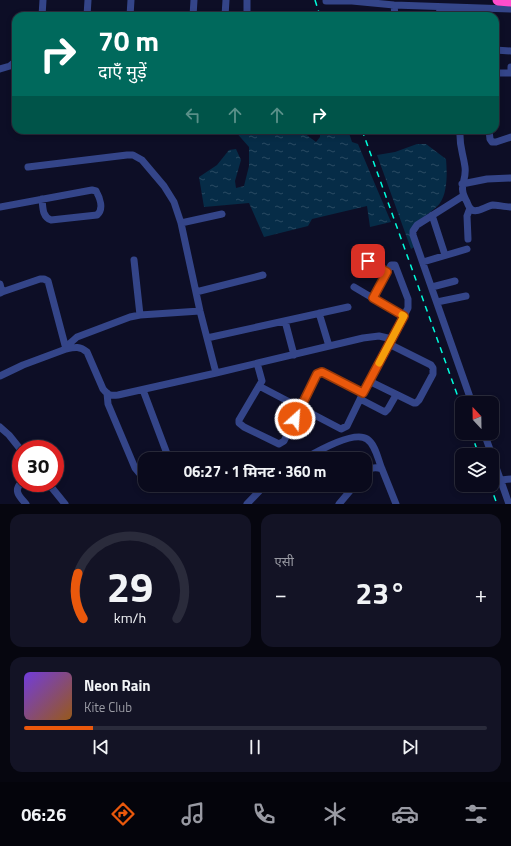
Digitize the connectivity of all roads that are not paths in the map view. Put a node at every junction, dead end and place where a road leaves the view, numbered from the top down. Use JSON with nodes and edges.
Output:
{"nodes":[{"id":1,"x":43,"y":0,"type":"edge"},
{"id":2,"x":88,"y":0,"type":"edge"},
{"id":3,"x":131,"y":0,"type":"edge"},
{"id":4,"x":194,"y":0,"type":"edge"},
{"id":5,"x":226,"y":0,"type":"edge"},
{"id":6,"x":247,"y":0,"type":"edge"},
{"id":7,"x":326,"y":0,"type":"edge"},
{"id":8,"x":508,"y":3,"type":"edge"},
{"id":9,"x":394,"y":5,"type":"junction"},
{"id":10,"x":439,"y":7,"type":"junction"},
{"id":11,"x":42,"y":12,"type":"edge"},
{"id":12,"x":87,"y":12,"type":"edge"},
{"id":13,"x":130,"y":12,"type":"edge"},
{"id":14,"x":193,"y":12,"type":"edge"},
{"id":15,"x":225,"y":12,"type":"edge"},
{"id":16,"x":247,"y":12,"type":"edge"},
{"id":17,"x":395,"y":12,"type":"edge"},
{"id":18,"x":440,"y":12,"type":"edge"},
{"id":19,"x":499,"y":50,"type":"edge"},
{"id":20,"x":511,"y":51,"type":"edge"},
{"id":21,"x":12,"y":64,"type":"edge"},
{"id":22,"x":511,"y":67,"type":"edge"},
{"id":23,"x":0,"y":69,"type":"edge"},
{"id":24,"x":499,"y":73,"type":"edge"},
{"id":25,"x":511,"y":73,"type":"edge"},
{"id":26,"x":460,"y":134,"type":"edge"},
{"id":27,"x":489,"y":134,"type":"edge"},
{"id":28,"x":511,"y":137,"type":"edge"},
{"id":29,"x":28,"y":167,"type":"dead end"},
{"id":30,"x":511,"y":178,"type":"edge"},
{"id":31,"x":462,"y":184,"type":"junction"},
{"id":32,"x":463,"y":196,"type":"junction"},
{"id":33,"x":42,"y":199,"type":"junction"},
{"id":34,"x":0,"y":206,"type":"edge"},
{"id":35,"x":511,"y":207,"type":"edge"},
{"id":36,"x":470,"y":208,"type":"junction"},
{"id":37,"x":222,"y":214,"type":"dead end"},
{"id":38,"x":432,"y":215,"type":"junction"},
{"id":39,"x":181,"y":223,"type":"junction"},
{"id":40,"x":468,"y":239,"type":"dead end"},
{"id":41,"x":467,"y":249,"type":"dead end"},
{"id":42,"x":446,"y":255,"type":"junction"},
{"id":43,"x":134,"y":260,"type":"dead end"},
{"id":44,"x":368,"y":261,"type":"dead end"},
{"id":45,"x":423,"y":262,"type":"junction"},
{"id":46,"x":387,"y":272,"type":"junction"},
{"id":47,"x":263,"y":275,"type":"dead end"},
{"id":48,"x":455,"y":281,"type":"dead end"},
{"id":49,"x":0,"y":284,"type":"edge"},
{"id":50,"x":354,"y":286,"type":"dead end"},
{"id":51,"x":432,"y":287,"type":"junction"},
{"id":52,"x":196,"y":292,"type":"junction"},
{"id":53,"x":1,"y":293,"type":"edge"},
{"id":54,"x":466,"y":296,"type":"dead end"},
{"id":55,"x":373,"y":298,"type":"junction"},
{"id":56,"x":437,"y":302,"type":"junction"},
{"id":57,"x":348,"y":307,"type":"dead end"},
{"id":58,"x":200,"y":311,"type":"junction"},
{"id":59,"x":319,"y":313,"type":"junction"},
{"id":60,"x":140,"y":315,"type":"junction"},
{"id":61,"x":404,"y":316,"type":"junction"},
{"id":62,"x":285,"y":321,"type":"junction"},
{"id":63,"x":207,"y":338,"type":"junction"},
{"id":64,"x":390,"y":341,"type":"junction"},
{"id":65,"x":329,"y":346,"type":"junction"},
{"id":66,"x":66,"y":349,"type":"junction"},
{"id":67,"x":294,"y":355,"type":"junction"},
{"id":68,"x":257,"y":363,"type":"junction"},
{"id":69,"x":216,"y":373,"type":"junction"},
{"id":70,"x":0,"y":376,"type":"edge"},
{"id":71,"x":369,"y":381,"type":"junction"},
{"id":72,"x":259,"y":386,"type":"junction"},
{"id":73,"x":143,"y":390,"type":"junction"},
{"id":74,"x":107,"y":394,"type":"junction"},
{"id":75,"x":396,"y":394,"type":"junction"},
{"id":76,"x":361,"y":396,"type":"junction"},
{"id":77,"x":470,"y":396,"type":"edge"},
{"id":78,"x":301,"y":408,"type":"junction"},
{"id":79,"x":0,"y":427,"type":"edge"},
{"id":80,"x":13,"y":440,"type":"edge"},
{"id":81,"x":166,"y":452,"type":"edge"},
{"id":82,"x":316,"y":452,"type":"edge"},
{"id":83,"x":372,"y":468,"type":"edge"},
{"id":84,"x":382,"y":469,"type":"junction"},
{"id":85,"x":138,"y":472,"type":"edge"},
{"id":86,"x":499,"y":475,"type":"edge"},
{"id":87,"x":511,"y":479,"type":"edge"},
{"id":88,"x":501,"y":480,"type":"junction"},
{"id":89,"x":17,"y":492,"type":"edge"},
{"id":90,"x":55,"y":492,"type":"edge"},
{"id":91,"x":258,"y":492,"type":"edge"},
{"id":92,"x":349,"y":492,"type":"edge"},
{"id":93,"x":26,"y":504,"type":"edge"},
{"id":94,"x":65,"y":504,"type":"edge"},
{"id":95,"x":247,"y":504,"type":"edge"},
{"id":96,"x":339,"y":504,"type":"edge"},
{"id":97,"x":396,"y":504,"type":"edge"},
{"id":98,"x":509,"y":504,"type":"edge"}],
"edges":[{"from":1,"to":11,"type":"street"},
{"from":2,"to":12,"type":"street"},
{"from":3,"to":13,"type":"street"},
{"from":4,"to":14,"type":"street"},
{"from":5,"to":15,"type":"street"},
{"from":6,"to":16,"type":"street"},
{"from":7,"to":9,"type":"street"},
{"from":8,"to":10,"type":"street"},
{"from":9,"to":10,"type":"street"},
{"from":9,"to":17,"type":"street"},
{"from":10,"to":18,"type":"street"},
{"from":19,"to":20,"type":"street"},
{"from":21,"to":23,"type":"street"},
{"from":22,"to":25,"type":"street"},
{"from":24,"to":25,"type":"street"},
{"from":26,"to":31,"type":"street"},
{"from":27,"to":28,"type":"street"},
{"from":29,"to":39,"type":"street"},
{"from":30,"to":31,"type":"street"},
{"from":31,"to":32,"type":"street"},
{"from":32,"to":36,"type":"street"},
{"from":32,"to":38,"type":"street"},
{"from":33,"to":33,"type":"street"},
{"from":33,"to":34,"type":"street"},
{"from":35,"to":36,"type":"street"},
{"from":36,"to":40,"type":"street"},
{"from":37,"to":39,"type":"street"},
{"from":38,"to":42,"type":"street"},
{"from":38,"to":45,"type":"street"},
{"from":39,"to":52,"type":"street"},
{"from":41,"to":42,"type":"street"},
{"from":42,"to":45,"type":"street"},
{"from":43,"to":60,"type":"street"},
{"from":44,"to":46,"type":"street"},
{"from":45,"to":51,"type":"street"},
{"from":46,"to":55,"type":"street"},
{"from":46,"to":61,"type":"street"},
{"from":47,"to":52,"type":"street"},
{"from":48,"to":51,"type":"street"},
{"from":49,"to":53,"type":"street"},
{"from":50,"to":55,"type":"street"},
{"from":51,"to":56,"type":"street"},
{"from":52,"to":58,"type":"street"},
{"from":53,"to":66,"type":"street"},
{"from":54,"to":56,"type":"street"},
{"from":55,"to":61,"type":"street"},
{"from":56,"to":77,"type":"street"},
{"from":57,"to":59,"type":"street"},
{"from":58,"to":60,"type":"street"},
{"from":58,"to":63,"type":"street"},
{"from":59,"to":62,"type":"street"},
{"from":59,"to":65,"type":"street"},
{"from":60,"to":66,"type":"street"},
{"from":61,"to":64,"type":"street"},
{"from":62,"to":63,"type":"street"},
{"from":62,"to":67,"type":"street"},
{"from":63,"to":69,"type":"street"},
{"from":64,"to":65,"type":"street"},
{"from":64,"to":71,"type":"street"},
{"from":64,"to":75,"type":"street"},
{"from":65,"to":67,"type":"street"},
{"from":66,"to":70,"type":"street"},
{"from":66,"to":74,"type":"street"},
{"from":67,"to":68,"type":"street"},
{"from":68,"to":69,"type":"street"},
{"from":68,"to":72,"type":"street"},
{"from":69,"to":73,"type":"street"},
{"from":71,"to":75,"type":"street"},
{"from":71,"to":76,"type":"street"},
{"from":72,"to":78,"type":"street"},
{"from":72,"to":78,"type":"street"},
{"from":73,"to":74,"type":"street"},
{"from":73,"to":81,"type":"street"},
{"from":74,"to":85,"type":"street"},
{"from":75,"to":76,"type":"street"},
{"from":76,"to":78,"type":"street"},
{"from":76,"to":78,"type":"street"},
{"from":79,"to":80,"type":"street"},
{"from":82,"to":84,"type":"street"},
{"from":83,"to":84,"type":"street"},
{"from":84,"to":97,"type":"street"},
{"from":86,"to":88,"type":"street"},
{"from":87,"to":88,"type":"street"},
{"from":88,"to":98,"type":"street"},
{"from":89,"to":93,"type":"street"},
{"from":90,"to":94,"type":"street"},
{"from":91,"to":95,"type":"street"},
{"from":92,"to":96,"type":"street"}]}
